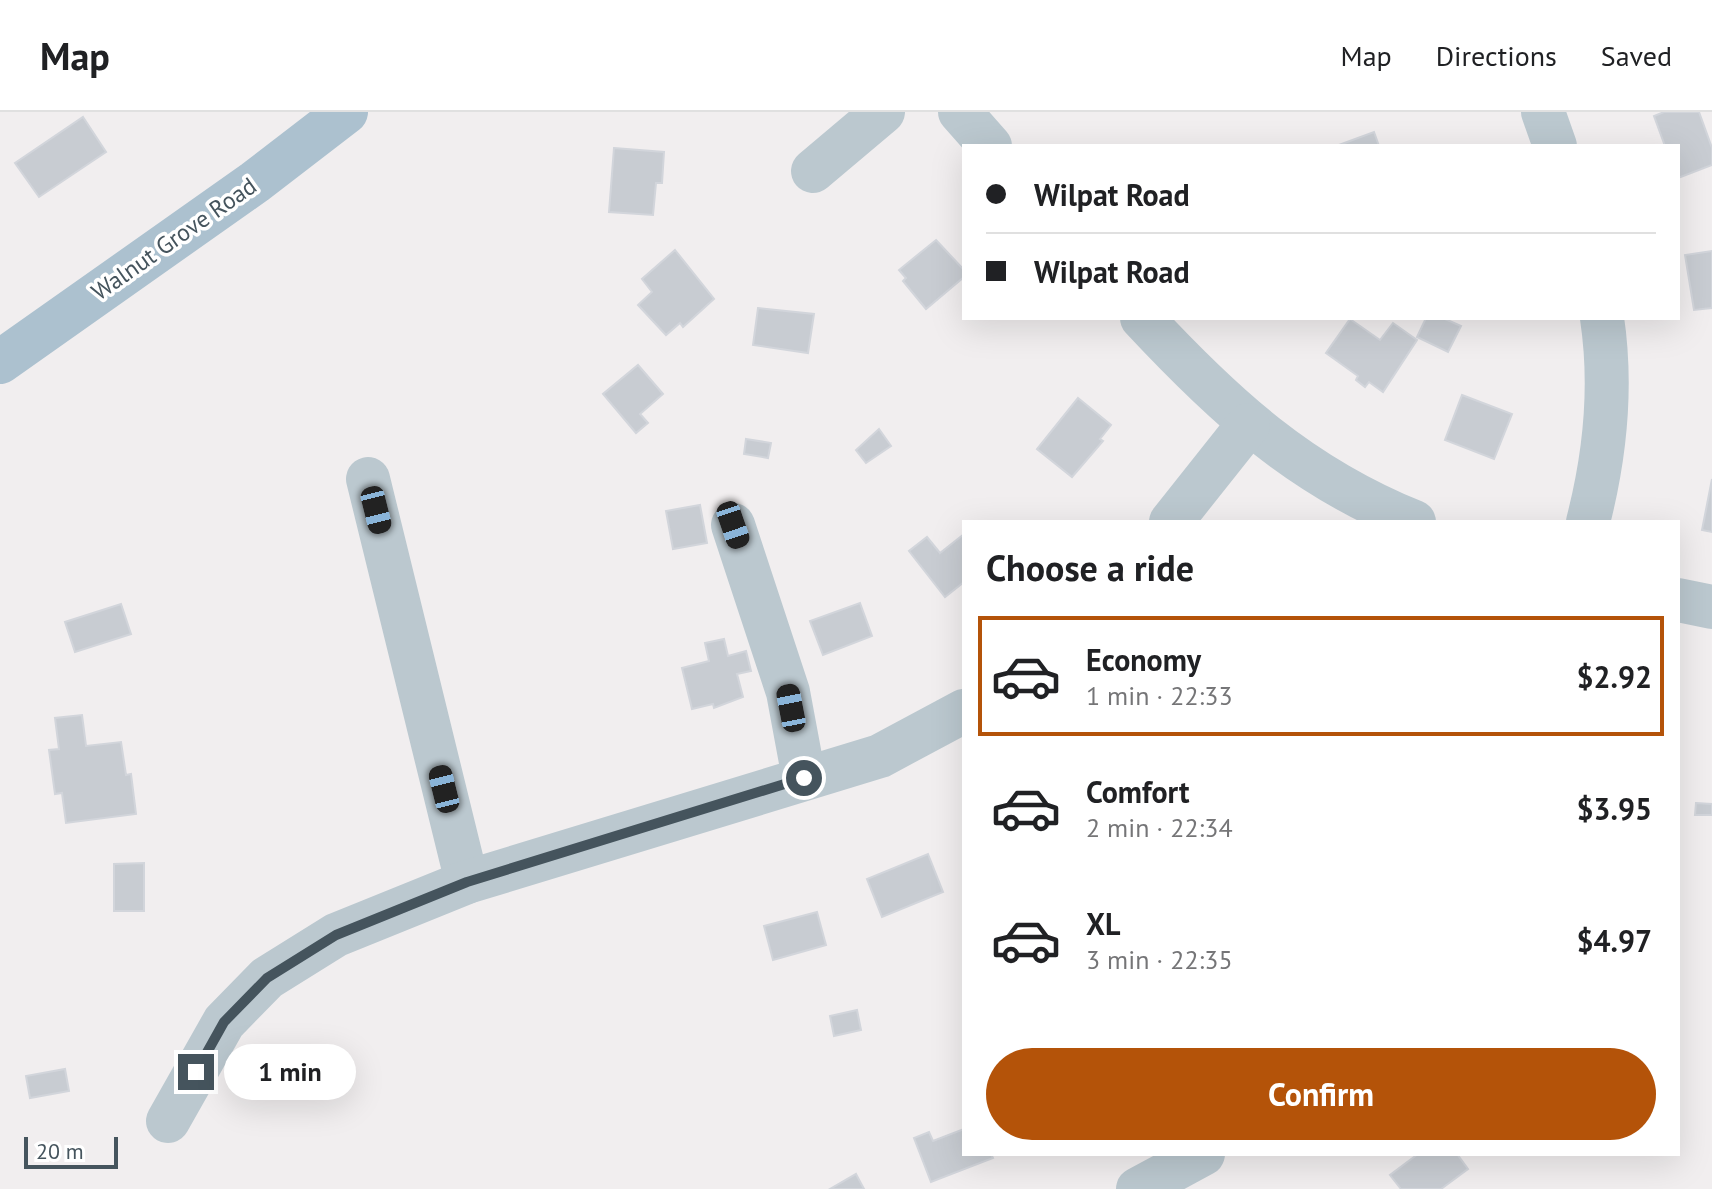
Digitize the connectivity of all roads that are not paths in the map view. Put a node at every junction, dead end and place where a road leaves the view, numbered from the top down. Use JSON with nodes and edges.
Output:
{"nodes":[{"id":1,"x":346,"y":112,"type":"edge"},
{"id":2,"x":883,"y":112,"type":"edge"},
{"id":3,"x":960,"y":112,"type":"edge"},
{"id":4,"x":1543,"y":112,"type":"edge"},
{"id":5,"x":988,"y":144,"type":"edge"},
{"id":6,"x":1554,"y":144,"type":"edge"},
{"id":7,"x":813,"y":171,"type":"dead end"},
{"id":8,"x":1144,"y":320,"type":"edge"},
{"id":9,"x":1602,"y":320,"type":"edge"},
{"id":10,"x":0,"y":362,"type":"edge"},
{"id":11,"x":1248,"y":425,"type":"junction"},
{"id":12,"x":368,"y":479,"type":"dead end"},
{"id":13,"x":1173,"y":520,"type":"edge"},
{"id":14,"x":1410,"y":520,"type":"edge"},
{"id":15,"x":1588,"y":520,"type":"edge"},
{"id":16,"x":733,"y":525,"type":"dead end"},
{"id":17,"x":1680,"y":600,"type":"edge"},
{"id":18,"x":1712,"y":607,"type":"edge"},
{"id":19,"x":962,"y":712,"type":"edge"},
{"id":20,"x":804,"y":778,"type":"junction"},
{"id":21,"x":467,"y":882,"type":"junction"},
{"id":22,"x":168,"y":1121,"type":"dead end"},
{"id":23,"x":1199,"y":1156,"type":"edge"},
{"id":24,"x":1138,"y":1189,"type":"edge"}],
"edges":[{"from":1,"to":10,"type":"main road","name":"Walnut Grove Road"},
{"from":2,"to":7,"type":"street"},
{"from":3,"to":5,"type":"street"},
{"from":4,"to":6,"type":"street"},
{"from":8,"to":11,"type":"street"},
{"from":9,"to":15,"type":"street"},
{"from":11,"to":13,"type":"street"},
{"from":11,"to":14,"type":"street"},
{"from":12,"to":21,"type":"street"},
{"from":16,"to":20,"type":"street"},
{"from":17,"to":18,"type":"street"},
{"from":19,"to":20,"type":"street"},
{"from":20,"to":21,"type":"street"},
{"from":21,"to":22,"type":"street"},
{"from":23,"to":24,"type":"street"}]}
